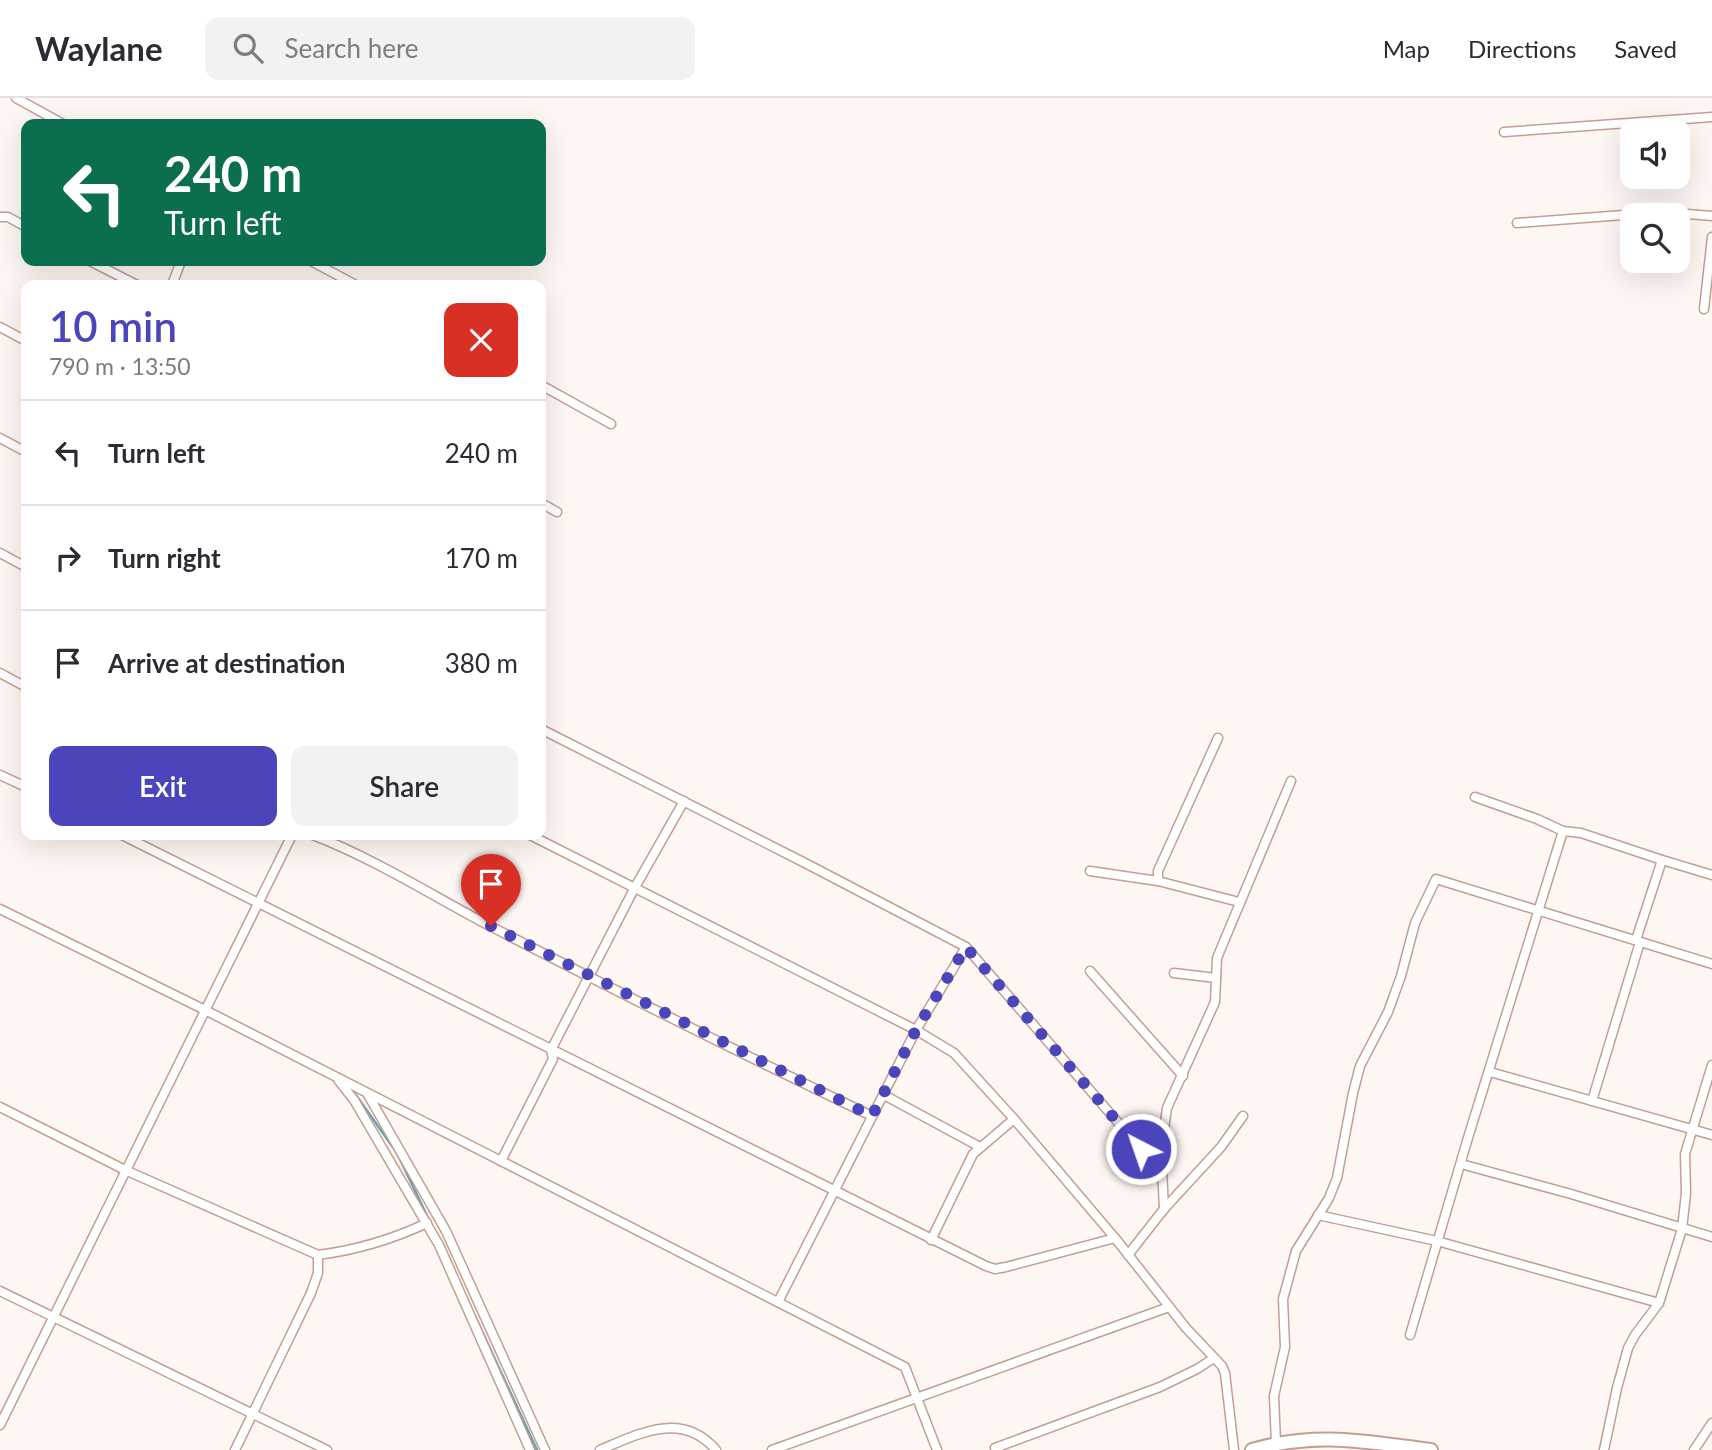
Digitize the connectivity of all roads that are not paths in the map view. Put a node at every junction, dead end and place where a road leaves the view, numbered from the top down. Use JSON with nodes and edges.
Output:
{"nodes":[{"id":1,"x":16,"y":98,"type":"edge"},
{"id":2,"x":1712,"y":117,"type":"edge"},
{"id":3,"x":54,"y":119,"type":"edge"},
{"id":4,"x":1504,"y":132,"type":"dead end"},
{"id":5,"x":0,"y":216,"type":"edge"},
{"id":6,"x":1712,"y":216,"type":"edge"},
{"id":7,"x":1517,"y":223,"type":"dead end"},
{"id":8,"x":21,"y":224,"type":"edge"},
{"id":9,"x":1712,"y":237,"type":"edge"},
{"id":10,"x":100,"y":266,"type":"edge"},
{"id":11,"x":320,"y":266,"type":"edge"},
{"id":12,"x":127,"y":280,"type":"edge"},
{"id":13,"x":347,"y":280,"type":"edge"},
{"id":14,"x":1704,"y":309,"type":"dead end"},
{"id":15,"x":0,"y":327,"type":"edge"},
{"id":16,"x":21,"y":338,"type":"edge"},
{"id":17,"x":546,"y":388,"type":"edge"},
{"id":18,"x":611,"y":424,"type":"dead end"},
{"id":19,"x":0,"y":438,"type":"edge"},
{"id":20,"x":21,"y":449,"type":"edge"},
{"id":21,"x":546,"y":506,"type":"edge"},
{"id":22,"x":557,"y":512,"type":"dead end"},
{"id":23,"x":0,"y":553,"type":"edge"},
{"id":24,"x":21,"y":564,"type":"edge"},
{"id":25,"x":0,"y":673,"type":"edge"},
{"id":26,"x":21,"y":684,"type":"edge"},
{"id":27,"x":546,"y":732,"type":"edge"},
{"id":28,"x":1218,"y":738,"type":"dead end"},
{"id":29,"x":0,"y":775,"type":"edge"},
{"id":30,"x":1291,"y":781,"type":"dead end"},
{"id":31,"x":21,"y":785,"type":"edge"},
{"id":32,"x":1475,"y":797,"type":"dead end"},
{"id":33,"x":684,"y":801,"type":"junction"},
{"id":34,"x":1563,"y":831,"type":"junction"},
{"id":35,"x":132,"y":840,"type":"edge"},
{"id":36,"x":290,"y":840,"type":"edge"},
{"id":37,"x":326,"y":840,"type":"edge"},
{"id":38,"x":540,"y":840,"type":"edge"},
{"id":39,"x":1662,"y":860,"type":"junction"},
{"id":40,"x":1090,"y":871,"type":"dead end"},
{"id":41,"x":1712,"y":875,"type":"edge"},
{"id":42,"x":1158,"y":881,"type":"junction"},
{"id":43,"x":634,"y":889,"type":"junction"},
{"id":44,"x":1239,"y":902,"type":"junction"},
{"id":45,"x":258,"y":903,"type":"junction"},
{"id":46,"x":0,"y":909,"type":"edge"},
{"id":47,"x":1539,"y":909,"type":"junction"},
{"id":48,"x":1638,"y":941,"type":"junction"},
{"id":49,"x":966,"y":947,"type":"junction"},
{"id":50,"x":1712,"y":964,"type":"edge"},
{"id":51,"x":1090,"y":971,"type":"dead end"},
{"id":52,"x":1174,"y":972,"type":"dead end"},
{"id":53,"x":589,"y":976,"type":"junction"},
{"id":54,"x":1216,"y":978,"type":"junction"},
{"id":55,"x":205,"y":1010,"type":"junction"},
{"id":56,"x":916,"y":1030,"type":"junction"},
{"id":57,"x":551,"y":1050,"type":"junction"},
{"id":58,"x":1712,"y":1065,"type":"edge"},
{"id":59,"x":1490,"y":1073,"type":"junction"},
{"id":60,"x":1183,"y":1076,"type":"junction"},
{"id":61,"x":336,"y":1077,"type":"junction"},
{"id":62,"x":366,"y":1092,"type":"junction"},
{"id":63,"x":884,"y":1095,"type":"junction"},
{"id":64,"x":1592,"y":1101,"type":"junction"},
{"id":65,"x":0,"y":1107,"type":"edge"},
{"id":66,"x":872,"y":1116,"type":"junction"},
{"id":67,"x":1243,"y":1116,"type":"dead end"},
{"id":68,"x":1014,"y":1119,"type":"junction"},
{"id":69,"x":1693,"y":1129,"type":"junction"},
{"id":70,"x":1712,"y":1135,"type":"edge"},
{"id":71,"x":980,"y":1147,"type":"junction"},
{"id":72,"x":501,"y":1161,"type":"junction"},
{"id":73,"x":1161,"y":1161,"type":"junction"},
{"id":74,"x":1461,"y":1164,"type":"junction"},
{"id":75,"x":125,"y":1170,"type":"junction"},
{"id":76,"x":835,"y":1191,"type":"junction"},
{"id":77,"x":1164,"y":1209,"type":"junction"},
{"id":78,"x":1318,"y":1215,"type":"junction"},
{"id":79,"x":427,"y":1223,"type":"junction"},
{"id":80,"x":1682,"y":1229,"type":"junction"},
{"id":81,"x":1712,"y":1237,"type":"edge"},
{"id":82,"x":1115,"y":1238,"type":"junction"},
{"id":83,"x":931,"y":1240,"type":"junction"},
{"id":84,"x":1437,"y":1241,"type":"junction"},
{"id":85,"x":318,"y":1255,"type":"junction"},
{"id":86,"x":1128,"y":1255,"type":"junction"},
{"id":87,"x":0,"y":1291,"type":"edge"},
{"id":88,"x":778,"y":1302,"type":"junction"},
{"id":89,"x":1659,"y":1303,"type":"junction"},
{"id":90,"x":1169,"y":1307,"type":"junction"},
{"id":91,"x":53,"y":1318,"type":"junction"},
{"id":92,"x":1410,"y":1335,"type":"dead end"},
{"id":93,"x":1214,"y":1358,"type":"junction"},
{"id":94,"x":918,"y":1397,"type":"junction"},
{"id":95,"x":253,"y":1413,"type":"junction"},
{"id":96,"x":1712,"y":1423,"type":"edge"},
{"id":97,"x":0,"y":1425,"type":"edge"},
{"id":98,"x":1276,"y":1443,"type":"junction"},
{"id":99,"x":1336,"y":1444,"type":"edge"},
{"id":100,"x":995,"y":1448,"type":"dead end"},
{"id":101,"x":234,"y":1450,"type":"edge"},
{"id":102,"x":327,"y":1450,"type":"edge"},
{"id":103,"x":530,"y":1450,"type":"edge"},
{"id":104,"x":545,"y":1450,"type":"edge"},
{"id":105,"x":600,"y":1450,"type":"edge"},
{"id":106,"x":716,"y":1450,"type":"edge"},
{"id":107,"x":772,"y":1450,"type":"edge"},
{"id":108,"x":937,"y":1450,"type":"edge"},
{"id":109,"x":1234,"y":1450,"type":"edge"},
{"id":110,"x":1252,"y":1450,"type":"edge"},
{"id":111,"x":1431,"y":1450,"type":"edge"},
{"id":112,"x":1604,"y":1450,"type":"edge"},
{"id":113,"x":1694,"y":1450,"type":"edge"}],
"edges":[{"from":1,"to":3,"type":"street"},
{"from":2,"to":4,"type":"street"},
{"from":5,"to":8,"type":"street"},
{"from":6,"to":7,"type":"street"},
{"from":9,"to":14,"type":"street"},
{"from":10,"to":12,"type":"street"},
{"from":11,"to":13,"type":"street"},
{"from":15,"to":16,"type":"street"},
{"from":17,"to":18,"type":"street"},
{"from":19,"to":20,"type":"street"},
{"from":21,"to":22,"type":"street"},
{"from":23,"to":24,"type":"street"},
{"from":25,"to":26,"type":"street"},
{"from":27,"to":33,"type":"street"},
{"from":28,"to":42,"type":"street"},
{"from":29,"to":31,"type":"street"},
{"from":30,"to":44,"type":"street"},
{"from":32,"to":34,"type":"street"},
{"from":33,"to":43,"type":"street"},
{"from":33,"to":49,"type":"street"},
{"from":34,"to":39,"type":"street"},
{"from":34,"to":47,"type":"street"},
{"from":35,"to":45,"type":"street"},
{"from":36,"to":45,"type":"street"},
{"from":37,"to":53,"type":"street"},
{"from":38,"to":43,"type":"street"},
{"from":39,"to":41,"type":"street"},
{"from":39,"to":48,"type":"street"},
{"from":40,"to":42,"type":"street"},
{"from":42,"to":44,"type":"street"},
{"from":43,"to":53,"type":"street"},
{"from":43,"to":56,"type":"street"},
{"from":44,"to":54,"type":"street"},
{"from":45,"to":55,"type":"street"},
{"from":45,"to":57,"type":"street"},
{"from":46,"to":55,"type":"street"},
{"from":47,"to":48,"type":"street"},
{"from":47,"to":59,"type":"street"},
{"from":47,"to":78,"type":"street"},
{"from":48,"to":50,"type":"street"},
{"from":48,"to":64,"type":"street"},
{"from":49,"to":56,"type":"street"},
{"from":49,"to":73,"type":"street"},
{"from":51,"to":60,"type":"street"},
{"from":52,"to":54,"type":"street"},
{"from":53,"to":57,"type":"street"},
{"from":53,"to":66,"type":"street"},
{"from":54,"to":60,"type":"street"},
{"from":55,"to":61,"type":"street"},
{"from":55,"to":75,"type":"street"},
{"from":56,"to":63,"type":"street"},
{"from":56,"to":68,"type":"street"},
{"from":57,"to":72,"type":"street"},
{"from":57,"to":76,"type":"street"},
{"from":58,"to":69,"type":"street"},
{"from":59,"to":64,"type":"street"},
{"from":59,"to":74,"type":"street"},
{"from":60,"to":73,"type":"street"},
{"from":61,"to":62,"type":"street"},
{"from":61,"to":79,"type":"street"},
{"from":62,"to":72,"type":"street"},
{"from":62,"to":104,"type":"street"},
{"from":63,"to":66,"type":"street"},
{"from":63,"to":71,"type":"street"},
{"from":64,"to":69,"type":"street"},
{"from":65,"to":75,"type":"street"},
{"from":66,"to":76,"type":"street"},
{"from":67,"to":77,"type":"street"},
{"from":68,"to":71,"type":"street"},
{"from":68,"to":82,"type":"street"},
{"from":69,"to":70,"type":"street"},
{"from":69,"to":80,"type":"street"},
{"from":71,"to":83,"type":"street"},
{"from":72,"to":88,"type":"street"},
{"from":73,"to":77,"type":"street"},
{"from":74,"to":80,"type":"street"},
{"from":74,"to":84,"type":"street"},
{"from":75,"to":85,"type":"street"},
{"from":75,"to":91,"type":"street"},
{"from":76,"to":83,"type":"street"},
{"from":76,"to":88,"type":"street"},
{"from":77,"to":86,"type":"street"},
{"from":78,"to":84,"type":"street"},
{"from":78,"to":98,"type":"street"},
{"from":79,"to":85,"type":"street"},
{"from":79,"to":103,"type":"street"},
{"from":80,"to":81,"type":"street"},
{"from":80,"to":89,"type":"street"},
{"from":82,"to":83,"type":"street"},
{"from":82,"to":86,"type":"street"},
{"from":84,"to":89,"type":"street"},
{"from":84,"to":92,"type":"street"},
{"from":85,"to":95,"type":"street"},
{"from":86,"to":90,"type":"street"},
{"from":87,"to":91,"type":"street"},
{"from":88,"to":94,"type":"street"},
{"from":89,"to":112,"type":"street"},
{"from":90,"to":93,"type":"street"},
{"from":90,"to":94,"type":"street"},
{"from":91,"to":95,"type":"street"},
{"from":91,"to":97,"type":"street"},
{"from":93,"to":100,"type":"street"},
{"from":93,"to":109,"type":"street"},
{"from":94,"to":107,"type":"street"},
{"from":94,"to":108,"type":"street"},
{"from":95,"to":101,"type":"street"},
{"from":95,"to":102,"type":"street"},
{"from":96,"to":113,"type":"street"},
{"from":98,"to":99,"type":"main road"},
{"from":98,"to":110,"type":"main road"},
{"from":99,"to":111,"type":"main road"},
{"from":105,"to":106,"type":"street"}]}
